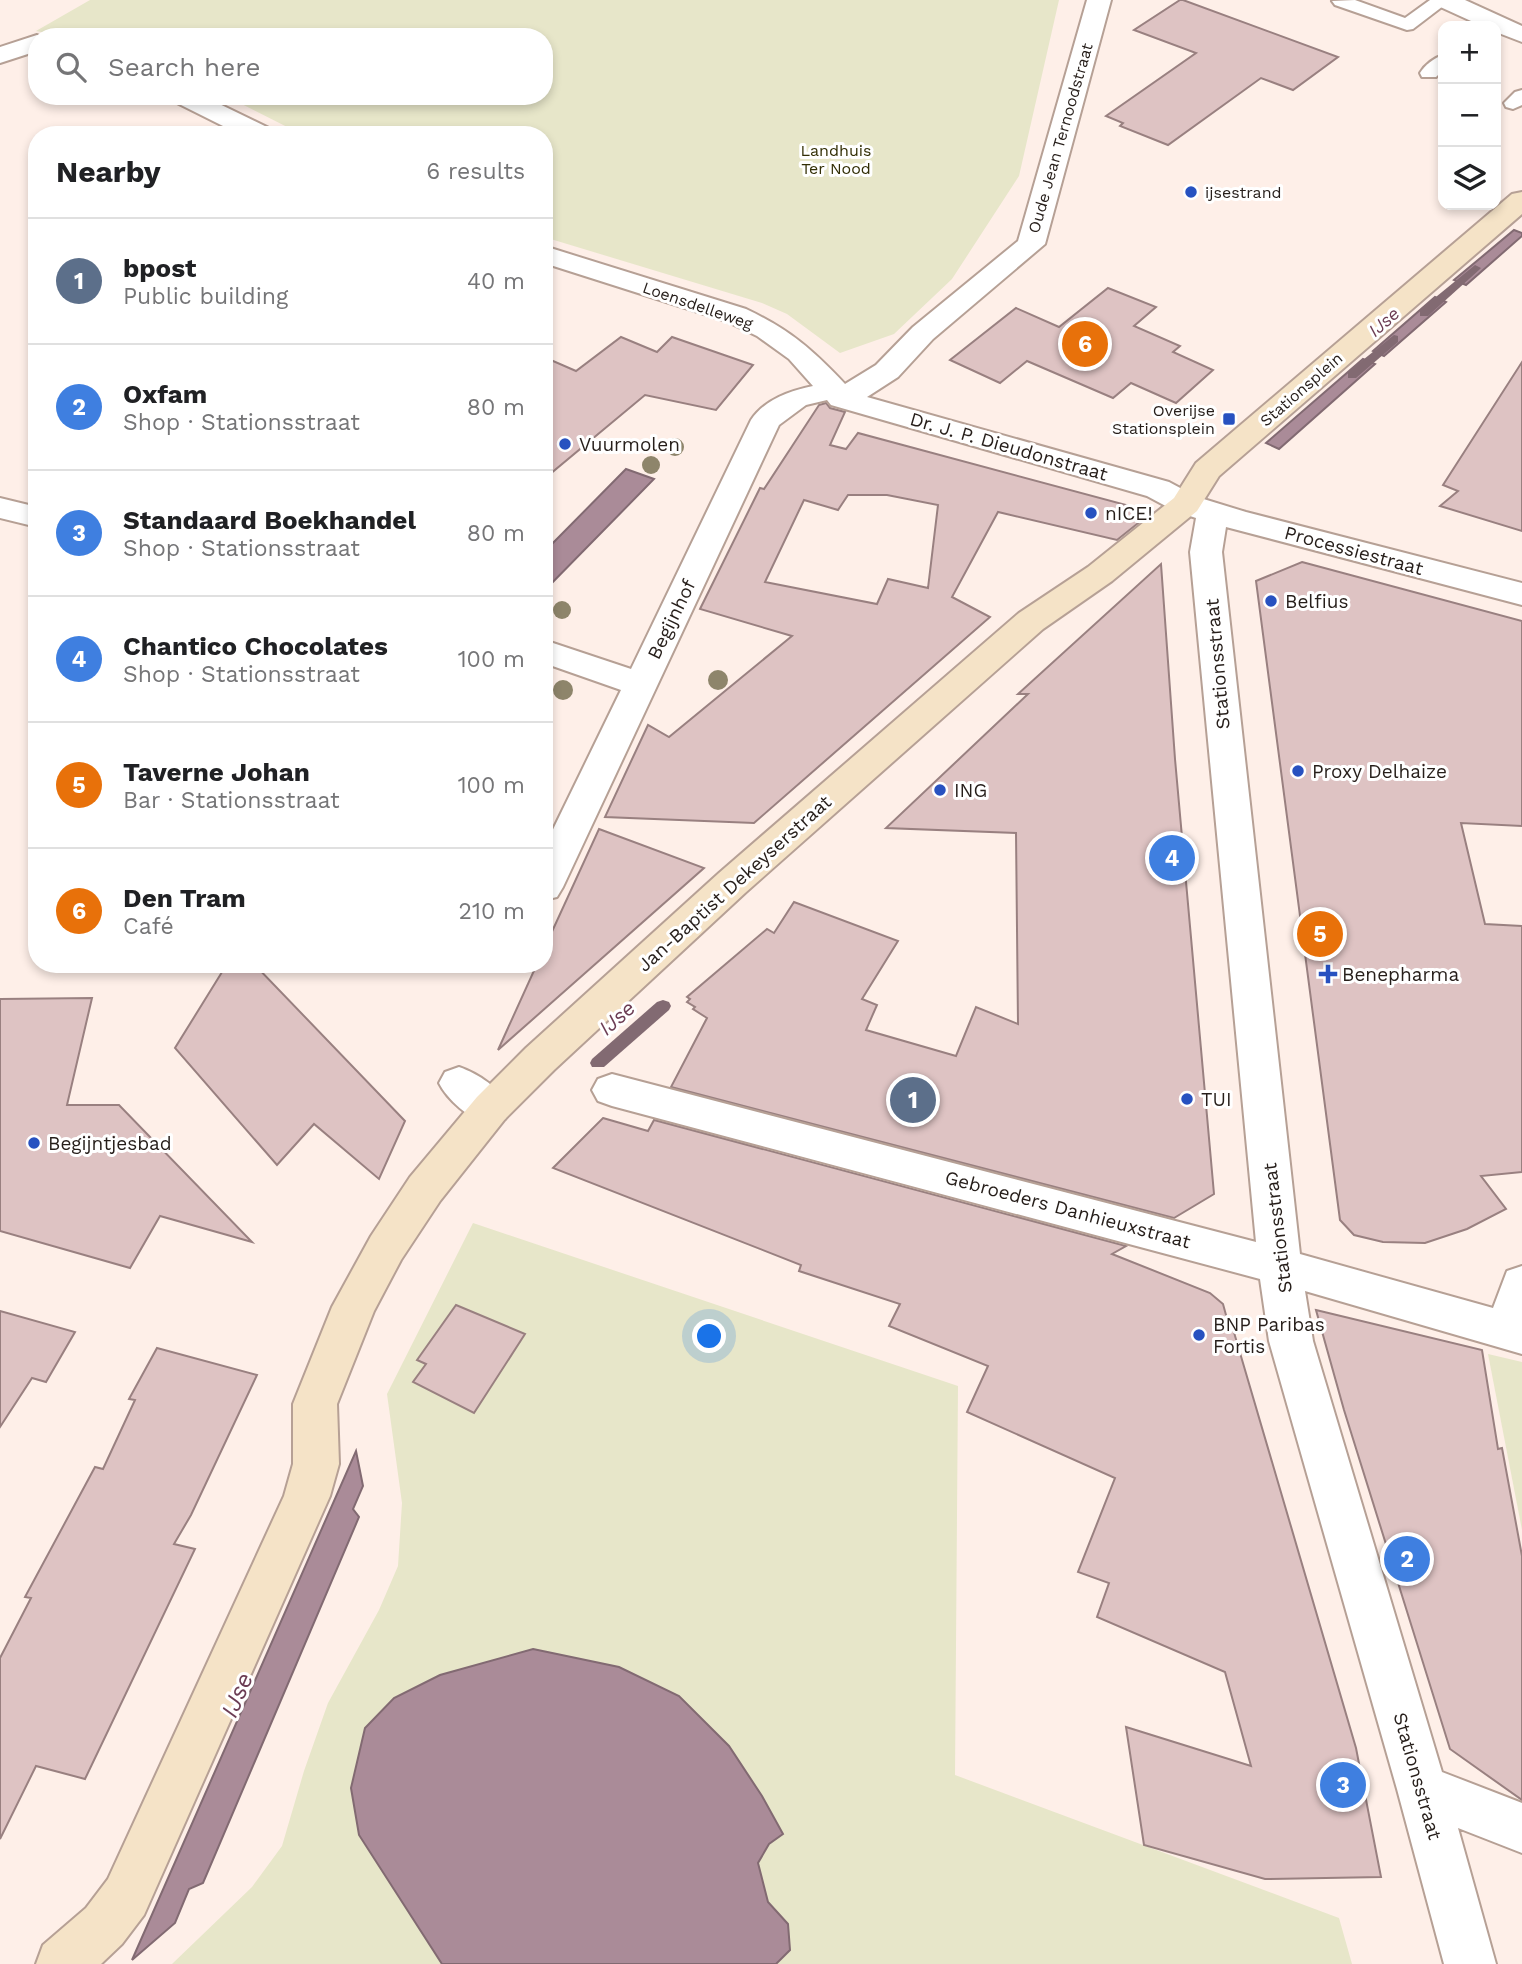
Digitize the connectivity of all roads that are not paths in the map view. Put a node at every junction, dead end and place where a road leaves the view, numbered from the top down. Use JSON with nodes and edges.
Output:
{"nodes":[{"id":1,"x":1099,"y":0,"type":"edge"},
{"id":2,"x":1443,"y":0,"type":"edge"},
{"id":3,"x":1341,"y":1,"type":"edge"},
{"id":4,"x":1484,"y":21,"type":"edge"},
{"id":5,"x":1501,"y":28,"type":"edge"},
{"id":6,"x":1522,"y":35,"type":"edge"},
{"id":7,"x":28,"y":46,"type":"edge"},
{"id":8,"x":0,"y":55,"type":"edge"},
{"id":9,"x":201,"y":105,"type":"edge"},
{"id":10,"x":244,"y":126,"type":"edge"},
{"id":11,"x":1522,"y":200,"type":"edge"},
{"id":12,"x":553,"y":257,"type":"edge"},
{"id":13,"x":837,"y":395,"type":"junction"},
{"id":14,"x":0,"y":508,"type":"edge"},
{"id":15,"x":1199,"y":508,"type":"junction"},
{"id":16,"x":28,"y":515,"type":"edge"},
{"id":17,"x":1522,"y":594,"type":"edge"},
{"id":18,"x":553,"y":654,"type":"edge"},
{"id":19,"x":640,"y":684,"type":"junction"},
{"id":20,"x":553,"y":868,"type":"edge"},
{"id":21,"x":612,"y":1090,"type":"dead end"},
{"id":22,"x":1280,"y":1266,"type":"junction"},
{"id":23,"x":1522,"y":1284,"type":"edge"},
{"id":24,"x":1514,"y":1333,"type":"edge"},
{"id":25,"x":1422,"y":1789,"type":"junction"},
{"id":26,"x":1522,"y":1828,"type":"edge"},
{"id":27,"x":62,"y":1964,"type":"edge"},
{"id":28,"x":1470,"y":1964,"type":"edge"}],
"edges":[{"from":1,"to":13,"type":"street","name":"Oude Jean Ternoodstraat"},
{"from":2,"to":3,"type":"lane"},
{"from":2,"to":4,"type":"street"},
{"from":5,"to":6,"type":"street"},
{"from":7,"to":8,"type":"street"},
{"from":9,"to":10,"type":"street"},
{"from":11,"to":15,"type":"main road","name":"Stationsplein"},
{"from":12,"to":13,"type":"street","name":"Loensdelleweg"},
{"from":13,"to":15,"type":"street","name":"Dr. J. P. Dieudonstraat"},
{"from":13,"to":19,"type":"street","name":"Begijnhof"},
{"from":14,"to":16,"type":"street"},
{"from":15,"to":17,"type":"street","name":"Processiestraat"},
{"from":15,"to":22,"type":"street","name":"Stationsstraat"},
{"from":15,"to":27,"type":"main road","name":"Jan-Baptist Dekeyserstraat"},
{"from":18,"to":19,"type":"street"},
{"from":19,"to":20,"type":"street","name":"Begijnhof"},
{"from":21,"to":22,"type":"street","name":"Gebroeders Danhieuxstraat"},
{"from":22,"to":24,"type":"street","name":"Gebroeders Danhieuxstraat"},
{"from":22,"to":25,"type":"street","name":"Stationsstraat"},
{"from":23,"to":24,"type":"street"},
{"from":25,"to":26,"type":"street"},
{"from":25,"to":28,"type":"street","name":"Stationsstraat"}]}
